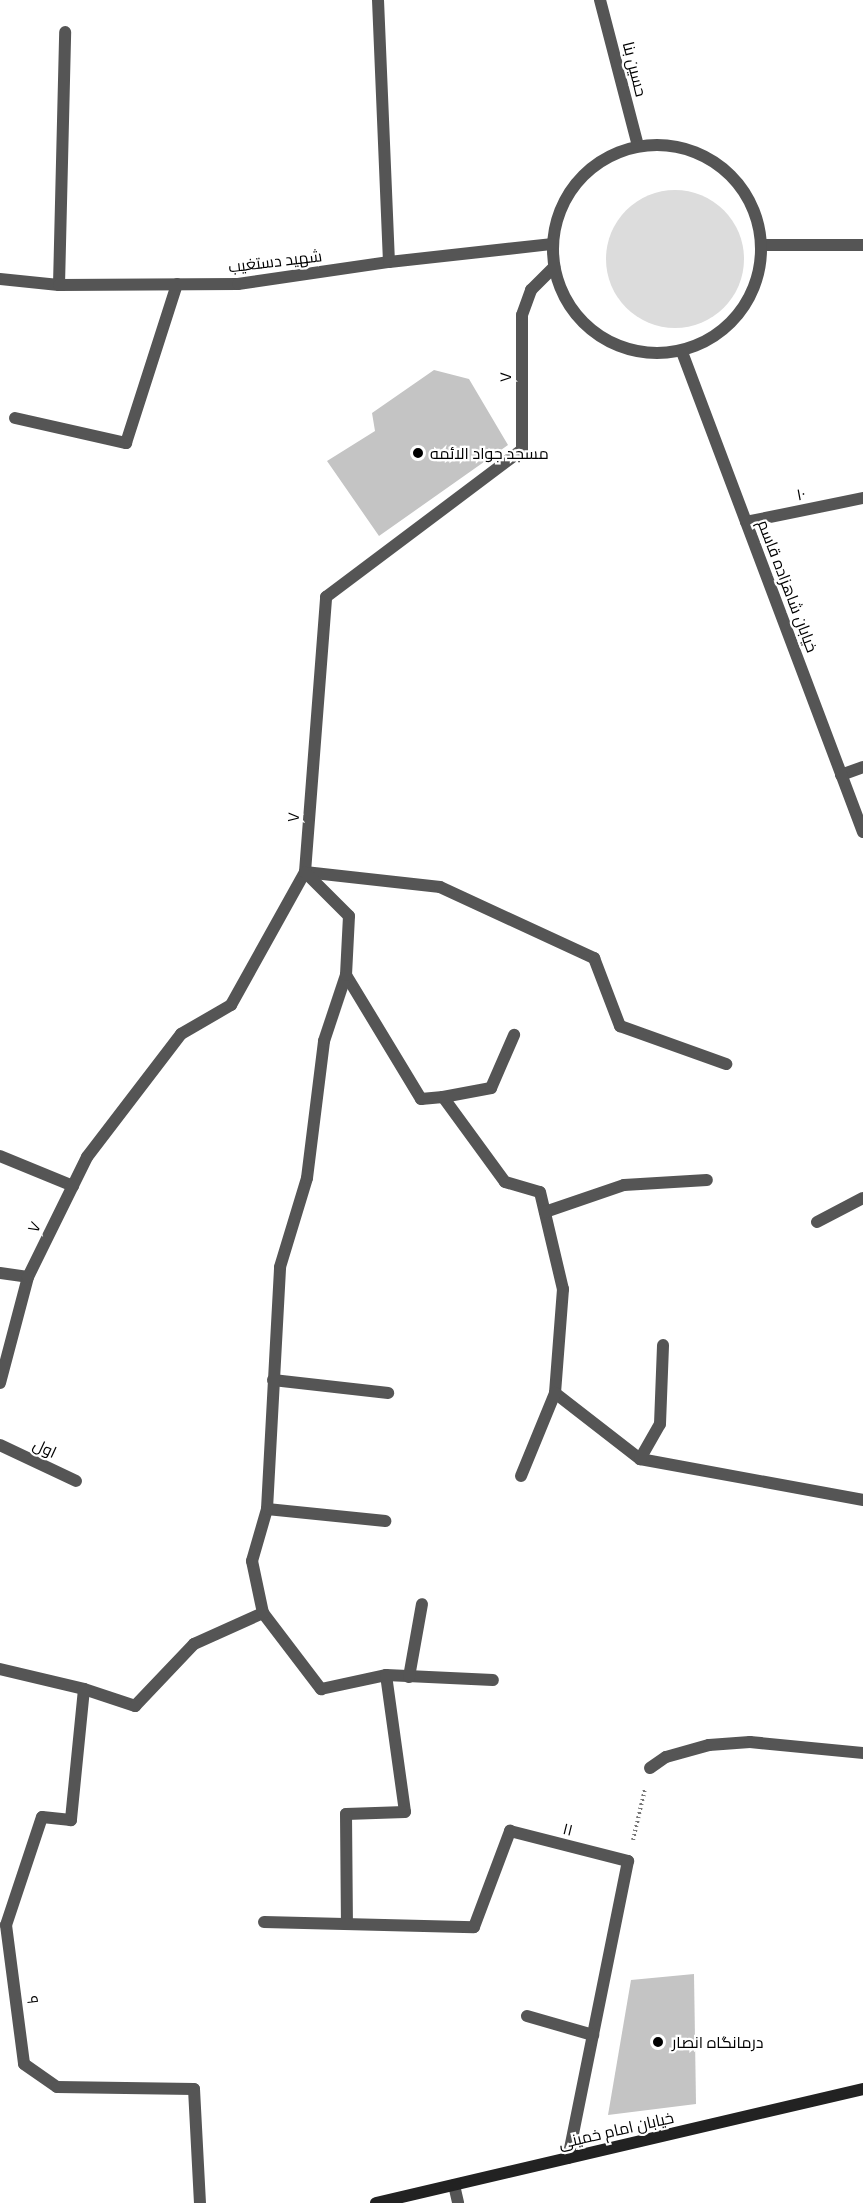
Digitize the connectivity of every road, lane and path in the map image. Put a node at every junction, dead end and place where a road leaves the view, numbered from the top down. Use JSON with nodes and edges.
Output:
{"nodes":[{"id":1,"x":378,"y":0,"type":"edge"},
{"id":2,"x":600,"y":0,"type":"edge"},
{"id":3,"x":65,"y":32,"type":"dead end"},
{"id":4,"x":638,"y":146,"type":"junction"},
{"id":5,"x":553,"y":244,"type":"junction"},
{"id":6,"x":763,"y":245,"type":"junction"},
{"id":7,"x":863,"y":245,"type":"edge"},
{"id":8,"x":390,"y":262,"type":"junction"},
{"id":9,"x":554,"y":267,"type":"junction"},
{"id":10,"x":0,"y":279,"type":"edge"},
{"id":11,"x":177,"y":284,"type":"junction"},
{"id":12,"x":59,"y":285,"type":"junction"},
{"id":13,"x":682,"y":352,"type":"junction"},
{"id":14,"x":15,"y":418,"type":"dead end"},
{"id":15,"x":863,"y":498,"type":"edge"},
{"id":16,"x":746,"y":522,"type":"junction"},
{"id":17,"x":863,"y":767,"type":"edge"},
{"id":18,"x":841,"y":775,"type":"junction"},
{"id":19,"x":863,"y":832,"type":"edge"},
{"id":20,"x":305,"y":872,"type":"junction"},
{"id":21,"x":346,"y":975,"type":"junction"},
{"id":22,"x":514,"y":1035,"type":"dead end"},
{"id":23,"x":726,"y":1064,"type":"dead end"},
{"id":24,"x":443,"y":1097,"type":"junction"},
{"id":25,"x":0,"y":1156,"type":"edge"},
{"id":26,"x":707,"y":1180,"type":"dead end"},
{"id":27,"x":73,"y":1186,"type":"junction"},
{"id":28,"x":863,"y":1198,"type":"edge"},
{"id":29,"x":545,"y":1212,"type":"junction"},
{"id":30,"x":817,"y":1221,"type":"dead end"},
{"id":31,"x":0,"y":1273,"type":"edge"},
{"id":32,"x":28,"y":1277,"type":"junction"},
{"id":33,"x":663,"y":1345,"type":"dead end"},
{"id":34,"x":273,"y":1380,"type":"junction"},
{"id":35,"x":0,"y":1383,"type":"edge"},
{"id":36,"x":388,"y":1393,"type":"dead end"},
{"id":37,"x":555,"y":1393,"type":"junction"},
{"id":38,"x":0,"y":1445,"type":"edge"},
{"id":39,"x":640,"y":1459,"type":"junction"},
{"id":40,"x":521,"y":1476,"type":"dead end"},
{"id":41,"x":76,"y":1481,"type":"dead end"},
{"id":42,"x":863,"y":1500,"type":"edge"},
{"id":43,"x":267,"y":1509,"type":"junction"},
{"id":44,"x":385,"y":1521,"type":"dead end"},
{"id":45,"x":422,"y":1604,"type":"dead end"},
{"id":46,"x":263,"y":1613,"type":"junction"},
{"id":47,"x":0,"y":1669,"type":"edge"},
{"id":48,"x":386,"y":1675,"type":"junction"},
{"id":49,"x":409,"y":1677,"type":"junction"},
{"id":50,"x":493,"y":1680,"type":"dead end"},
{"id":51,"x":84,"y":1689,"type":"junction"},
{"id":52,"x":863,"y":1753,"type":"edge"},
{"id":53,"x":650,"y":1768,"type":"joint"},
{"id":54,"x":628,"y":1861,"type":"junction"},
{"id":55,"x":264,"y":1922,"type":"dead end"},
{"id":56,"x":346,"y":1924,"type":"junction"},
{"id":57,"x":527,"y":2016,"type":"dead end"},
{"id":58,"x":593,"y":2035,"type":"junction"},
{"id":59,"x":863,"y":2089,"type":"edge"},
{"id":60,"x":568,"y":2158,"type":"junction"},
{"id":61,"x":454,"y":2185,"type":"junction"},
{"id":62,"x":200,"y":2203,"type":"edge"},
{"id":63,"x":376,"y":2203,"type":"edge"},
{"id":64,"x":458,"y":2203,"type":"edge"}],
"edges":[{"from":1,"to":8,"type":"street"},
{"from":2,"to":4,"type":"street","name":"حسین بنا"},
{"from":3,"to":12,"type":"street"},
{"from":4,"to":5,"type":"street"},
{"from":4,"to":6,"type":"street"},
{"from":5,"to":8,"type":"street","name":"شهید دستغیب"},
{"from":5,"to":9,"type":"street"},
{"from":6,"to":7,"type":"street"},
{"from":6,"to":13,"type":"street"},
{"from":8,"to":11,"type":"street","name":"شهید دستغیب"},
{"from":9,"to":13,"type":"street"},
{"from":9,"to":20,"type":"street","name":"۷"},
{"from":10,"to":12,"type":"street","name":"شهید دستغیب"},
{"from":11,"to":12,"type":"street","name":"شهید دستغیب"},
{"from":11,"to":14,"type":"street"},
{"from":13,"to":16,"type":"street","name":"خیابان شاهزاده قاسم"},
{"from":15,"to":16,"type":"street","name":"۱۰"},
{"from":16,"to":18,"type":"street","name":"خیابان شاهزاده قاسم"},
{"from":17,"to":18,"type":"street"},
{"from":18,"to":19,"type":"street","name":"خیابان شاهزاده قاسم"},
{"from":20,"to":21,"type":"street"},
{"from":20,"to":23,"type":"street"},
{"from":20,"to":27,"type":"street","name":"۷"},
{"from":21,"to":24,"type":"street"},
{"from":21,"to":34,"type":"street"},
{"from":22,"to":24,"type":"street"},
{"from":24,"to":29,"type":"street"},
{"from":25,"to":27,"type":"street"},
{"from":26,"to":29,"type":"street"},
{"from":27,"to":32,"type":"street","name":"۷"},
{"from":28,"to":30,"type":"street"},
{"from":29,"to":37,"type":"street"},
{"from":31,"to":32,"type":"street"},
{"from":32,"to":35,"type":"street","name":"۷"},
{"from":33,"to":39,"type":"street"},
{"from":34,"to":36,"type":"street"},
{"from":34,"to":43,"type":"street"},
{"from":37,"to":39,"type":"street"},
{"from":37,"to":40,"type":"street"},
{"from":38,"to":41,"type":"street","name":"اول"},
{"from":39,"to":42,"type":"street"},
{"from":43,"to":44,"type":"street"},
{"from":43,"to":46,"type":"street"},
{"from":45,"to":49,"type":"street"},
{"from":46,"to":48,"type":"street"},
{"from":46,"to":51,"type":"street"},
{"from":47,"to":51,"type":"street"},
{"from":48,"to":49,"type":"street"},
{"from":48,"to":56,"type":"street"},
{"from":49,"to":50,"type":"street"},
{"from":51,"to":62,"type":"street","name":"۹"},
{"from":52,"to":53,"type":"street"},
{"from":53,"to":54,"type":"path"},
{"from":54,"to":56,"type":"street","name":"۱۱"},
{"from":54,"to":58,"type":"street"},
{"from":55,"to":56,"type":"street","name":"۱۱"},
{"from":57,"to":58,"type":"street"},
{"from":58,"to":60,"type":"street"},
{"from":59,"to":60,"type":"main road","name":"خیابان امام خمینی"},
{"from":60,"to":61,"type":"main road","name":"خیابان امام خمینی"},
{"from":61,"to":63,"type":"main road","name":"خیابان امام خمینی"},
{"from":61,"to":64,"type":"street"}]}
